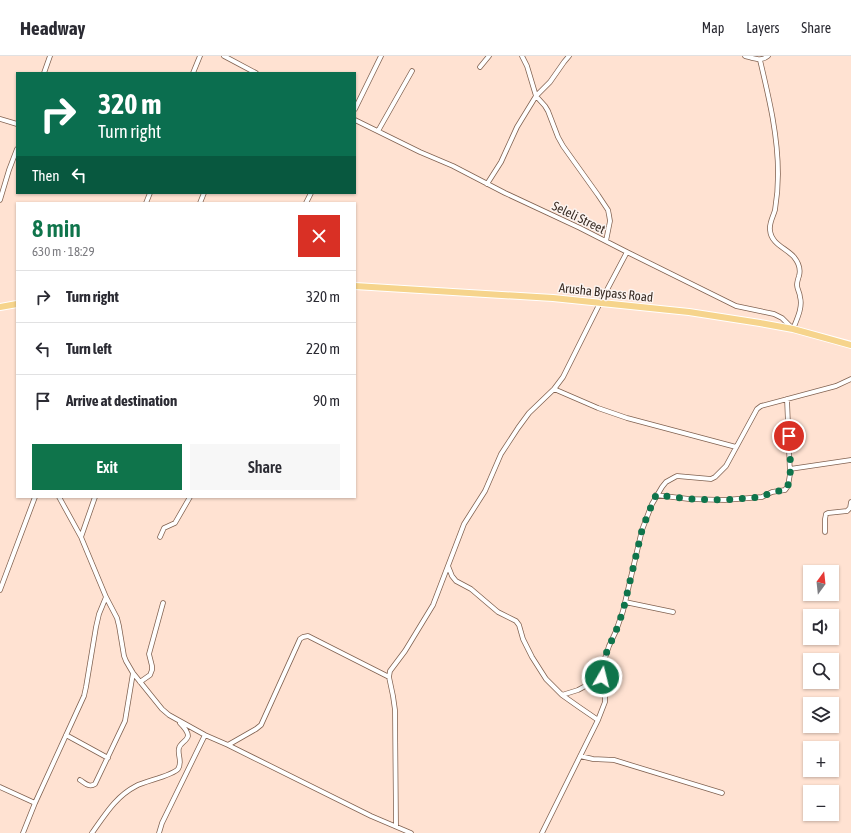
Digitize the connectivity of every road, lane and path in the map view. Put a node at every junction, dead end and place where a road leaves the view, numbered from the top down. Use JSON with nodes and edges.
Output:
{"nodes":[{"id":1,"x":50,"y":56,"type":"edge"},
{"id":2,"x":200,"y":56,"type":"edge"},
{"id":3,"x":224,"y":56,"type":"edge"},
{"id":4,"x":381,"y":56,"type":"edge"},
{"id":5,"x":489,"y":56,"type":"edge"},
{"id":6,"x":522,"y":56,"type":"edge"},
{"id":7,"x":569,"y":56,"type":"edge"},
{"id":8,"x":745,"y":56,"type":"edge"},
{"id":9,"x":768,"y":56,"type":"edge"},
{"id":10,"x":760,"y":60,"type":"junction"},
{"id":11,"x":480,"y":67,"type":"dead end"},
{"id":12,"x":412,"y":71,"type":"dead end"},
{"id":13,"x":44,"y":72,"type":"edge"},
{"id":14,"x":193,"y":72,"type":"edge"},
{"id":15,"x":250,"y":72,"type":"edge"},
{"id":16,"x":536,"y":96,"type":"junction"},
{"id":17,"x":356,"y":107,"type":"edge"},
{"id":18,"x":0,"y":119,"type":"edge"},
{"id":19,"x":356,"y":121,"type":"edge"},
{"id":20,"x":16,"y":124,"type":"edge"},
{"id":21,"x":378,"y":132,"type":"junction"},
{"id":22,"x":16,"y":152,"type":"edge"},
{"id":23,"x":488,"y":184,"type":"junction"},
{"id":24,"x":0,"y":200,"type":"edge"},
{"id":25,"x":606,"y":241,"type":"junction"},
{"id":26,"x":627,"y":252,"type":"junction"},
{"id":27,"x":356,"y":286,"type":"edge"},
{"id":28,"x":600,"y":303,"type":"junction"},
{"id":29,"x":16,"y":304,"type":"edge"},
{"id":30,"x":0,"y":307,"type":"edge"},
{"id":31,"x":793,"y":329,"type":"junction"},
{"id":32,"x":851,"y":345,"type":"edge"},
{"id":33,"x":851,"y":380,"type":"edge"},
{"id":34,"x":554,"y":389,"type":"junction"},
{"id":35,"x":787,"y":399,"type":"junction"},
{"id":36,"x":736,"y":447,"type":"junction"},
{"id":37,"x":851,"y":460,"type":"edge"},
{"id":38,"x":790,"y":469,"type":"junction"},
{"id":39,"x":656,"y":495,"type":"junction"},
{"id":40,"x":35,"y":498,"type":"edge"},
{"id":41,"x":60,"y":498,"type":"edge"},
{"id":42,"x":95,"y":498,"type":"edge"},
{"id":43,"x":189,"y":498,"type":"edge"},
{"id":44,"x":851,"y":502,"type":"edge"},
{"id":45,"x":825,"y":532,"type":"dead end"},
{"id":46,"x":80,"y":537,"type":"junction"},
{"id":47,"x":160,"y":537,"type":"dead end"},
{"id":48,"x":448,"y":566,"type":"junction"},
{"id":49,"x":0,"y":590,"type":"edge"},
{"id":50,"x":106,"y":597,"type":"junction"},
{"id":51,"x":625,"y":602,"type":"junction"},
{"id":52,"x":163,"y":603,"type":"dead end"},
{"id":53,"x":673,"y":612,"type":"dead end"},
{"id":54,"x":133,"y":673,"type":"junction"},
{"id":55,"x":388,"y":677,"type":"junction"},
{"id":56,"x":602,"y":677,"type":"junction"},
{"id":57,"x":140,"y":682,"type":"junction"},
{"id":58,"x":562,"y":695,"type":"junction"},
{"id":59,"x":598,"y":720,"type":"junction"},
{"id":60,"x":180,"y":721,"type":"junction"},
{"id":61,"x":66,"y":735,"type":"junction"},
{"id":62,"x":205,"y":735,"type":"junction"},
{"id":63,"x":228,"y":745,"type":"junction"},
{"id":64,"x":580,"y":756,"type":"junction"},
{"id":65,"x":108,"y":758,"type":"junction"},
{"id":66,"x":80,"y":780,"type":"dead end"},
{"id":67,"x":0,"y":787,"type":"edge"},
{"id":68,"x":722,"y":793,"type":"dead end"},
{"id":69,"x":35,"y":803,"type":"junction"},
{"id":70,"x":396,"y":826,"type":"junction"},
{"id":71,"x":22,"y":833,"type":"edge"},
{"id":72,"x":92,"y":833,"type":"edge"},
{"id":73,"x":159,"y":833,"type":"edge"},
{"id":74,"x":411,"y":833,"type":"edge"},
{"id":75,"x":542,"y":833,"type":"edge"}],
"edges":[{"from":1,"to":13,"type":"street"},
{"from":2,"to":14,"type":"street"},
{"from":3,"to":15,"type":"street"},
{"from":4,"to":17,"type":"street"},
{"from":5,"to":11,"type":"street"},
{"from":6,"to":16,"type":"street"},
{"from":7,"to":16,"type":"street"},
{"from":8,"to":10,"type":"street"},
{"from":9,"to":10,"type":"street"},
{"from":10,"to":31,"type":"street"},
{"from":12,"to":21,"type":"street"},
{"from":16,"to":23,"type":"street"},
{"from":16,"to":25,"type":"street"},
{"from":18,"to":20,"type":"street"},
{"from":19,"to":21,"type":"street","name":"Seleli Street"},
{"from":21,"to":23,"type":"street","name":"Seleli Street"},
{"from":22,"to":24,"type":"street"},
{"from":23,"to":25,"type":"street","name":"Seleli Street"},
{"from":25,"to":26,"type":"street","name":"Seleli Street"},
{"from":26,"to":28,"type":"street"},
{"from":26,"to":31,"type":"street","name":"Seleli Street"},
{"from":27,"to":28,"type":"main road","name":"Arusha Bypass Road"},
{"from":28,"to":31,"type":"main road","name":"Arusha Bypass Road"},
{"from":28,"to":34,"type":"street"},
{"from":29,"to":30,"type":"main road"},
{"from":31,"to":32,"type":"main road","name":"Arusha Bypass Road"},
{"from":33,"to":35,"type":"street"},
{"from":34,"to":36,"type":"street"},
{"from":34,"to":48,"type":"street"},
{"from":35,"to":36,"type":"street"},
{"from":35,"to":38,"type":"street"},
{"from":36,"to":39,"type":"street"},
{"from":37,"to":38,"type":"street"},
{"from":38,"to":39,"type":"street"},
{"from":39,"to":51,"type":"street"},
{"from":40,"to":49,"type":"street"},
{"from":41,"to":46,"type":"street"},
{"from":42,"to":46,"type":"street"},
{"from":43,"to":47,"type":"street"},
{"from":44,"to":45,"type":"street"},
{"from":46,"to":50,"type":"street"},
{"from":48,"to":55,"type":"street"},
{"from":48,"to":58,"type":"street"},
{"from":50,"to":54,"type":"street"},
{"from":50,"to":61,"type":"street"},
{"from":51,"to":53,"type":"street"},
{"from":51,"to":56,"type":"street"},
{"from":52,"to":57,"type":"street"},
{"from":54,"to":57,"type":"street"},
{"from":54,"to":65,"type":"street"},
{"from":55,"to":63,"type":"street"},
{"from":55,"to":70,"type":"street"},
{"from":56,"to":58,"type":"street"},
{"from":56,"to":59,"type":"street"},
{"from":57,"to":60,"type":"street"},
{"from":58,"to":59,"type":"street"},
{"from":59,"to":64,"type":"street"},
{"from":60,"to":62,"type":"street"},
{"from":60,"to":72,"type":"street"},
{"from":61,"to":65,"type":"street"},
{"from":61,"to":69,"type":"street"},
{"from":62,"to":63,"type":"street"},
{"from":62,"to":73,"type":"street"},
{"from":63,"to":70,"type":"street"},
{"from":64,"to":68,"type":"street"},
{"from":64,"to":75,"type":"street"},
{"from":65,"to":66,"type":"street"},
{"from":67,"to":69,"type":"street"},
{"from":69,"to":71,"type":"street"},
{"from":70,"to":74,"type":"street"}]}
